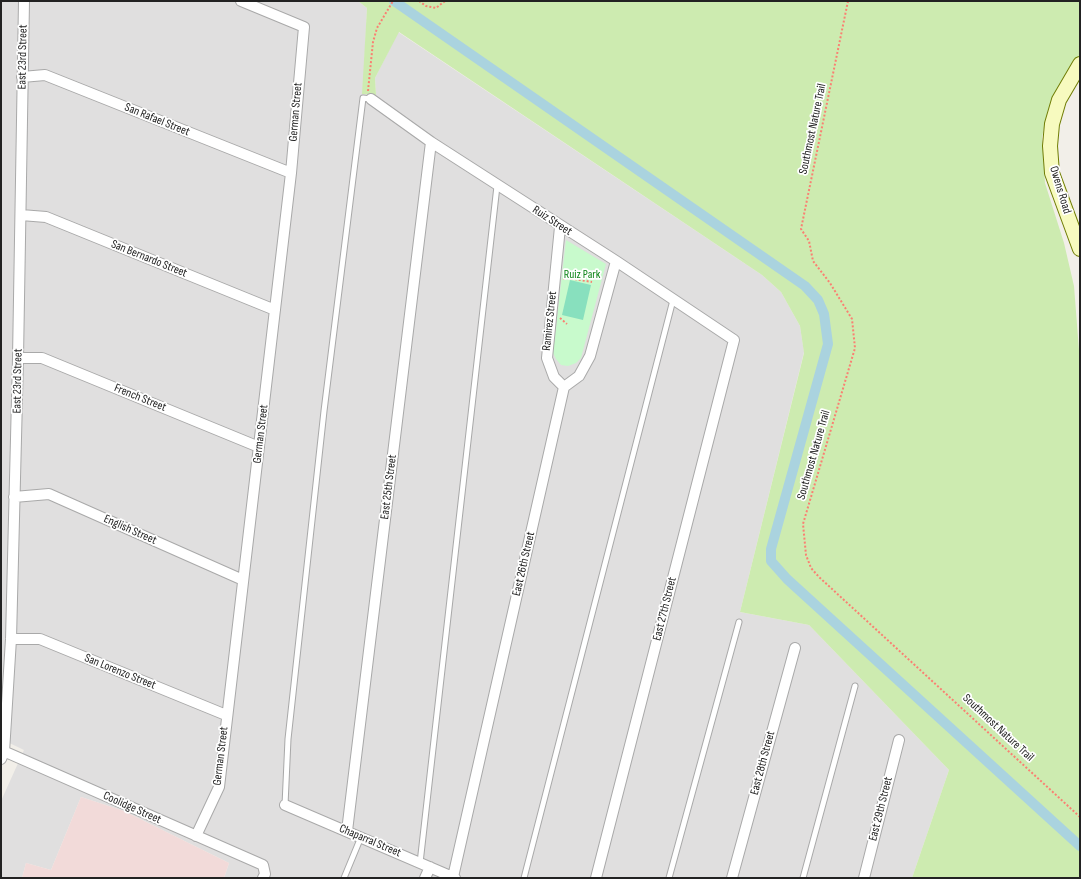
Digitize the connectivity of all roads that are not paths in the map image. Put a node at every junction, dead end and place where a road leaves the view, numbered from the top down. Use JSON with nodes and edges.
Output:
{"nodes":[{"id":1,"x":24,"y":1,"type":"edge"},
{"id":2,"x":241,"y":1,"type":"edge"},
{"id":3,"x":1080,"y":64,"type":"edge"},
{"id":4,"x":22,"y":77,"type":"junction"},
{"id":5,"x":371,"y":99,"type":"joint"},
{"id":6,"x":431,"y":142,"type":"junction"},
{"id":7,"x":291,"y":172,"type":"junction"},
{"id":8,"x":497,"y":186,"type":"junction"},
{"id":9,"x":21,"y":215,"type":"junction"},
{"id":10,"x":560,"y":227,"type":"junction"},
{"id":11,"x":1080,"y":249,"type":"edge"},
{"id":12,"x":616,"y":261,"type":"junction"},
{"id":13,"x":674,"y":300,"type":"junction"},
{"id":14,"x":275,"y":310,"type":"junction"},
{"id":15,"x":734,"y":340,"type":"joint"},
{"id":16,"x":18,"y":358,"type":"junction"},
{"id":17,"x":564,"y":387,"type":"junction"},
{"id":18,"x":259,"y":447,"type":"junction"},
{"id":19,"x":14,"y":497,"type":"junction"},
{"id":20,"x":243,"y":580,"type":"junction"},
{"id":21,"x":739,"y":622,"type":"dead end"},
{"id":22,"x":11,"y":639,"type":"junction"},
{"id":23,"x":795,"y":648,"type":"dead end"},
{"id":24,"x":855,"y":686,"type":"dead end"},
{"id":25,"x":226,"y":715,"type":"junction"},
{"id":26,"x":899,"y":740,"type":"dead end"},
{"id":27,"x":2,"y":754,"type":"edge"},
{"id":28,"x":285,"y":804,"type":"joint"},
{"id":29,"x":347,"y":831,"type":"junction"},
{"id":30,"x":196,"y":836,"type":"junction"},
{"id":31,"x":361,"y":837,"type":"junction"},
{"id":32,"x":420,"y":863,"type":"junction"},
{"id":33,"x":430,"y":867,"type":"junction"},
{"id":34,"x":454,"y":877,"type":"edge"},
{"id":35,"x":263,"y":878,"type":"edge"},
{"id":36,"x":344,"y":878,"type":"edge"},
{"id":37,"x":425,"y":878,"type":"edge"},
{"id":38,"x":524,"y":878,"type":"edge"},
{"id":39,"x":596,"y":878,"type":"edge"},
{"id":40,"x":669,"y":878,"type":"edge"},
{"id":41,"x":732,"y":878,"type":"edge"},
{"id":42,"x":803,"y":878,"type":"edge"},
{"id":43,"x":864,"y":878,"type":"edge"}],
"edges":[{"from":1,"to":4,"type":"street","name":"East 23rd Street"},
{"from":2,"to":7,"type":"street","name":"German Street"},
{"from":3,"to":11,"type":"street","name":"Owens Road"},
{"from":4,"to":7,"type":"street","name":"San Rafael Street"},
{"from":4,"to":9,"type":"street","name":"East 23rd Street"},
{"from":5,"to":6,"type":"street","name":"Ruiz Street"},
{"from":5,"to":28,"type":"lane"},
{"from":6,"to":8,"type":"street","name":"Ruiz Street"},
{"from":6,"to":29,"type":"street","name":"East 25th Street"},
{"from":7,"to":14,"type":"street","name":"German Street"},
{"from":8,"to":10,"type":"street","name":"Ruiz Street"},
{"from":8,"to":32,"type":"lane"},
{"from":9,"to":14,"type":"street","name":"San Bernardo Street"},
{"from":9,"to":16,"type":"street","name":"East 23rd Street"},
{"from":10,"to":12,"type":"street","name":"Ruiz Street"},
{"from":10,"to":17,"type":"street","name":"Ramirez Street"},
{"from":12,"to":13,"type":"street","name":"Ruiz Street"},
{"from":12,"to":17,"type":"street"},
{"from":13,"to":15,"type":"street","name":"Ruiz Street"},
{"from":13,"to":38,"type":"lane"},
{"from":14,"to":18,"type":"street","name":"German Street"},
{"from":15,"to":39,"type":"street","name":"East 27th Street"},
{"from":16,"to":18,"type":"street","name":"French Street"},
{"from":16,"to":19,"type":"street","name":"East 23rd Street"},
{"from":17,"to":34,"type":"street","name":"East 26th Street"},
{"from":18,"to":20,"type":"street","name":"German Street"},
{"from":19,"to":20,"type":"street","name":"English Street"},
{"from":19,"to":22,"type":"street","name":"East 23rd Street"},
{"from":20,"to":25,"type":"street","name":"German Street"},
{"from":21,"to":40,"type":"lane"},
{"from":22,"to":25,"type":"street","name":"San Lorenzo Street"},
{"from":22,"to":27,"type":"street","name":"East 23rd Street"},
{"from":23,"to":41,"type":"street","name":"East 28th Street"},
{"from":24,"to":42,"type":"lane"},
{"from":25,"to":30,"type":"street","name":"German Street"},
{"from":26,"to":43,"type":"street","name":"East 29th Street"},
{"from":27,"to":30,"type":"street","name":"Coolidge Street"},
{"from":28,"to":29,"type":"street","name":"Chaparral Street"},
{"from":29,"to":31,"type":"street","name":"Chaparral Street"},
{"from":30,"to":35,"type":"street","name":"Coolidge Street"},
{"from":31,"to":32,"type":"street","name":"Chaparral Street"},
{"from":31,"to":36,"type":"lane"},
{"from":32,"to":33,"type":"street","name":"Chaparral Street"},
{"from":33,"to":34,"type":"street","name":"Chaparral Street"},
{"from":33,"to":37,"type":"street"}]}
